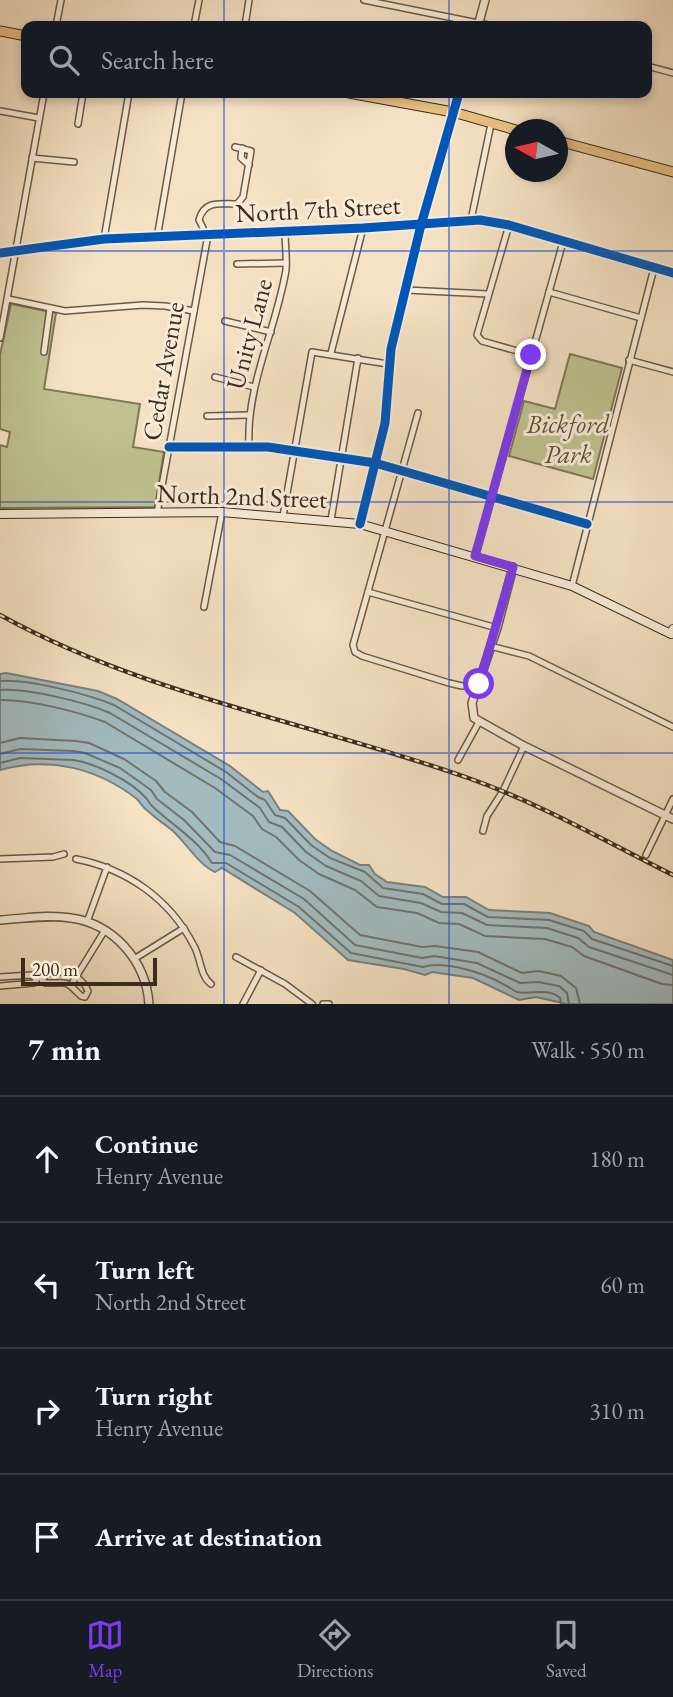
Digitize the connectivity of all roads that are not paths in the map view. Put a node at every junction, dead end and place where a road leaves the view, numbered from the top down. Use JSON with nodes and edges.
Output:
{"nodes":[{"id":1,"x":61,"y":0,"type":"edge"},
{"id":2,"x":199,"y":0,"type":"edge"},
{"id":3,"x":250,"y":0,"type":"edge"},
{"id":4,"x":364,"y":0,"type":"edge"},
{"id":5,"x":485,"y":0,"type":"edge"},
{"id":6,"x":57,"y":21,"type":"edge"},
{"id":7,"x":195,"y":21,"type":"edge"},
{"id":8,"x":246,"y":21,"type":"edge"},
{"id":9,"x":464,"y":21,"type":"edge"},
{"id":10,"x":479,"y":21,"type":"edge"},
{"id":11,"x":0,"y":31,"type":"edge"},
{"id":12,"x":21,"y":35,"type":"edge"},
{"id":13,"x":652,"y":67,"type":"edge"},
{"id":14,"x":673,"y":73,"type":"edge"},
{"id":15,"x":43,"y":98,"type":"edge"},
{"id":16,"x":82,"y":98,"type":"edge"},
{"id":17,"x":128,"y":98,"type":"edge"},
{"id":18,"x":181,"y":98,"type":"edge"},
{"id":19,"x":376,"y":98,"type":"edge"},
{"id":20,"x":457,"y":98,"type":"edge"},
{"id":21,"x":0,"y":111,"type":"edge"},
{"id":22,"x":453,"y":112,"type":"junction"},
{"id":23,"x":40,"y":118,"type":"junction"},
{"id":24,"x":78,"y":124,"type":"dead end"},
{"id":25,"x":491,"y":124,"type":"junction"},
{"id":26,"x":505,"y":127,"type":"edge"},
{"id":27,"x":568,"y":144,"type":"edge"},
{"id":28,"x":239,"y":148,"type":"dead end"},
{"id":29,"x":32,"y":158,"type":"junction"},
{"id":30,"x":74,"y":163,"type":"dead end"},
{"id":31,"x":673,"y":172,"type":"edge"},
{"id":32,"x":471,"y":220,"type":"junction"},
{"id":33,"x":421,"y":225,"type":"junction"},
{"id":34,"x":509,"y":225,"type":"junction"},
{"id":35,"x":363,"y":229,"type":"junction"},
{"id":36,"x":285,"y":231,"type":"junction"},
{"id":37,"x":205,"y":233,"type":"junction"},
{"id":38,"x":157,"y":238,"type":"junction"},
{"id":39,"x":104,"y":239,"type":"junction"},
{"id":40,"x":562,"y":242,"type":"junction"},
{"id":41,"x":15,"y":250,"type":"junction"},
{"id":42,"x":0,"y":254,"type":"edge"},
{"id":43,"x":286,"y":263,"type":"junction"},
{"id":44,"x":237,"y":264,"type":"dead end"},
{"id":45,"x":654,"y":268,"type":"junction"},
{"id":46,"x":673,"y":273,"type":"edge"},
{"id":47,"x":406,"y":290,"type":"junction"},
{"id":48,"x":549,"y":292,"type":"junction"},
{"id":49,"x":488,"y":294,"type":"junction"},
{"id":50,"x":8,"y":299,"type":"junction"},
{"id":51,"x":50,"y":308,"type":"junction"},
{"id":52,"x":194,"y":311,"type":"junction"},
{"id":53,"x":641,"y":318,"type":"junction"},
{"id":54,"x":225,"y":321,"type":"dead end"},
{"id":55,"x":271,"y":332,"type":"junction"},
{"id":56,"x":0,"y":338,"type":"edge"},
{"id":57,"x":44,"y":352,"type":"dead end"},
{"id":58,"x":331,"y":354,"type":"junction"},
{"id":59,"x":531,"y":355,"type":"junction"},
{"id":60,"x":358,"y":358,"type":"junction"},
{"id":61,"x":629,"y":360,"type":"junction"},
{"id":62,"x":388,"y":364,"type":"junction"},
{"id":63,"x":673,"y":372,"type":"edge"},
{"id":64,"x":215,"y":376,"type":"dead end"},
{"id":65,"x":254,"y":387,"type":"junction"},
{"id":66,"x":418,"y":413,"type":"dead end"},
{"id":67,"x":207,"y":415,"type":"dead end"},
{"id":68,"x":249,"y":415,"type":"junction"},
{"id":69,"x":249,"y":446,"type":"junction"},
{"id":70,"x":169,"y":447,"type":"junction"},
{"id":71,"x":293,"y":451,"type":"junction"},
{"id":72,"x":341,"y":459,"type":"junction"},
{"id":73,"x":375,"y":463,"type":"junction"},
{"id":74,"x":402,"y":470,"type":"junction"},
{"id":75,"x":492,"y":496,"type":"junction"},
{"id":76,"x":222,"y":512,"type":"junction"},
{"id":77,"x":157,"y":513,"type":"junction"},
{"id":78,"x":0,"y":514,"type":"edge"},
{"id":79,"x":283,"y":516,"type":"junction"},
{"id":80,"x":331,"y":520,"type":"junction"},
{"id":81,"x":360,"y":524,"type":"junction"},
{"id":82,"x":587,"y":524,"type":"junction"},
{"id":83,"x":385,"y":531,"type":"junction"},
{"id":84,"x":475,"y":556,"type":"junction"},
{"id":85,"x":513,"y":567,"type":"junction"},
{"id":86,"x":572,"y":586,"type":"junction"},
{"id":87,"x":368,"y":593,"type":"junction"},
{"id":88,"x":204,"y":607,"type":"dead end"},
{"id":89,"x":497,"y":628,"type":"junction"},
{"id":90,"x":672,"y":632,"type":"edge"},
{"id":91,"x":490,"y":646,"type":"junction"},
{"id":92,"x":479,"y":684,"type":"junction"},
{"id":93,"x":479,"y":722,"type":"junction"},
{"id":94,"x":673,"y":727,"type":"edge"},
{"id":95,"x":524,"y":746,"type":"junction"},
{"id":96,"x":458,"y":760,"type":"dead end"},
{"id":97,"x":673,"y":799,"type":"edge"},
{"id":98,"x":665,"y":815,"type":"junction"},
{"id":99,"x":673,"y":819,"type":"edge"},
{"id":100,"x":483,"y":831,"type":"dead end"},
{"id":101,"x":64,"y":854,"type":"dead end"},
{"id":102,"x":646,"y":855,"type":"dead end"},
{"id":103,"x":0,"y":859,"type":"edge"},
{"id":104,"x":76,"y":859,"type":"dead end"},
{"id":105,"x":107,"y":867,"type":"junction"},
{"id":106,"x":0,"y":920,"type":"edge"},
{"id":107,"x":87,"y":922,"type":"junction"},
{"id":108,"x":184,"y":928,"type":"junction"},
{"id":109,"x":105,"y":930,"type":"junction"},
{"id":110,"x":236,"y":957,"type":"dead end"},
{"id":111,"x":134,"y":959,"type":"junction"},
{"id":112,"x":261,"y":970,"type":"junction"},
{"id":113,"x":77,"y":976,"type":"junction"},
{"id":114,"x":0,"y":977,"type":"edge"},
{"id":115,"x":211,"y":984,"type":"dead end"},
{"id":116,"x":71,"y":985,"type":"junction"},
{"id":117,"x":0,"y":986,"type":"edge"},
{"id":118,"x":148,"y":1001,"type":"edge"},
{"id":119,"x":243,"y":1004,"type":"edge"},
{"id":120,"x":312,"y":1004,"type":"edge"},
{"id":121,"x":323,"y":1004,"type":"edge"},
{"id":122,"x":329,"y":1004,"type":"edge"}],
"edges":[{"from":1,"to":6,"type":"street"},
{"from":2,"to":7,"type":"street"},
{"from":3,"to":8,"type":"street"},
{"from":4,"to":9,"type":"street"},
{"from":5,"to":10,"type":"street"},
{"from":11,"to":12,"type":"main road"},
{"from":13,"to":14,"type":"street"},
{"from":15,"to":23,"type":"street"},
{"from":16,"to":24,"type":"street"},
{"from":17,"to":39,"type":"street"},
{"from":18,"to":38,"type":"street"},
{"from":19,"to":22,"type":"main road"},
{"from":20,"to":22,"type":"street"},
{"from":21,"to":23,"type":"street"},
{"from":22,"to":25,"type":"main road"},
{"from":22,"to":33,"type":"street"},
{"from":23,"to":29,"type":"street"},
{"from":25,"to":26,"type":"main road"},
{"from":25,"to":32,"type":"street"},
{"from":27,"to":31,"type":"main road"},
{"from":28,"to":37,"type":"street","name":"Cedar Avenue"},
{"from":29,"to":30,"type":"street"},
{"from":29,"to":41,"type":"street"},
{"from":32,"to":33,"type":"street","name":"North 7th Street"},
{"from":32,"to":34,"type":"street","name":"North 7th Street"},
{"from":33,"to":35,"type":"street","name":"North 7th Street"},
{"from":33,"to":47,"type":"street"},
{"from":34,"to":40,"type":"street","name":"North 7th Street"},
{"from":34,"to":49,"type":"street"},
{"from":35,"to":36,"type":"street","name":"North 7th Street"},
{"from":35,"to":58,"type":"street"},
{"from":36,"to":37,"type":"street","name":"North 7th Street"},
{"from":36,"to":43,"type":"street","name":"Unity Lane"},
{"from":37,"to":38,"type":"street","name":"North 7th Street"},
{"from":37,"to":52,"type":"street","name":"Cedar Avenue"},
{"from":38,"to":39,"type":"street","name":"North 7th Street"},
{"from":39,"to":41,"type":"street","name":"North 7th Street"},
{"from":40,"to":45,"type":"street","name":"North 7th Street"},
{"from":40,"to":48,"type":"street"},
{"from":41,"to":42,"type":"street","name":"North 7th Street"},
{"from":41,"to":50,"type":"street"},
{"from":43,"to":44,"type":"street"},
{"from":43,"to":55,"type":"street","name":"Unity Lane"},
{"from":45,"to":46,"type":"street","name":"North 7th Street"},
{"from":45,"to":53,"type":"street"},
{"from":47,"to":49,"type":"street"},
{"from":47,"to":62,"type":"street"},
{"from":48,"to":53,"type":"street"},
{"from":48,"to":59,"type":"street"},
{"from":49,"to":59,"type":"street"},
{"from":50,"to":51,"type":"street"},
{"from":50,"to":56,"type":"street"},
{"from":51,"to":52,"type":"street"},
{"from":51,"to":57,"type":"street"},
{"from":52,"to":70,"type":"street","name":"Cedar Avenue"},
{"from":53,"to":61,"type":"street"},
{"from":54,"to":55,"type":"street"},
{"from":55,"to":65,"type":"street","name":"Unity Lane"},
{"from":58,"to":60,"type":"street"},
{"from":58,"to":71,"type":"street"},
{"from":59,"to":75,"type":"street"},
{"from":60,"to":62,"type":"street"},
{"from":60,"to":72,"type":"street"},
{"from":61,"to":63,"type":"street"},
{"from":61,"to":82,"type":"street"},
{"from":62,"to":73,"type":"street"},
{"from":64,"to":65,"type":"street"},
{"from":65,"to":68,"type":"street","name":"Unity Lane"},
{"from":66,"to":74,"type":"street"},
{"from":67,"to":68,"type":"street"},
{"from":68,"to":69,"type":"street","name":"Unity Lane"},
{"from":69,"to":70,"type":"street"},
{"from":69,"to":71,"type":"street"},
{"from":70,"to":77,"type":"street","name":"Cedar Avenue"},
{"from":71,"to":72,"type":"street"},
{"from":71,"to":79,"type":"street"},
{"from":72,"to":73,"type":"street"},
{"from":72,"to":80,"type":"street"},
{"from":73,"to":74,"type":"street"},
{"from":73,"to":81,"type":"street"},
{"from":74,"to":75,"type":"street"},
{"from":74,"to":83,"type":"street"},
{"from":75,"to":82,"type":"street"},
{"from":75,"to":84,"type":"street"},
{"from":76,"to":77,"type":"main road","name":"North 2nd Street"},
{"from":76,"to":79,"type":"main road","name":"North 2nd Street"},
{"from":76,"to":88,"type":"street"},
{"from":77,"to":78,"type":"main road","name":"North 2nd Street"},
{"from":79,"to":80,"type":"main road","name":"North 2nd Street"},
{"from":80,"to":81,"type":"main road","name":"North 2nd Street"},
{"from":81,"to":83,"type":"main road","name":"North 2nd Street"},
{"from":82,"to":86,"type":"street"},
{"from":83,"to":84,"type":"main road","name":"North 2nd Street"},
{"from":83,"to":87,"type":"street"},
{"from":84,"to":85,"type":"main road","name":"North 2nd Street"},
{"from":85,"to":86,"type":"main road","name":"North 2nd Street"},
{"from":85,"to":89,"type":"street"},
{"from":86,"to":90,"type":"main road","name":"North 2nd Street"},
{"from":87,"to":89,"type":"street"},
{"from":87,"to":92,"type":"street"},
{"from":89,"to":91,"type":"street"},
{"from":91,"to":92,"type":"street"},
{"from":91,"to":94,"type":"street"},
{"from":92,"to":93,"type":"street"},
{"from":93,"to":95,"type":"street"},
{"from":93,"to":96,"type":"street"},
{"from":95,"to":98,"type":"street"},
{"from":95,"to":100,"type":"street"},
{"from":97,"to":98,"type":"street"},
{"from":98,"to":99,"type":"street"},
{"from":98,"to":102,"type":"street"},
{"from":101,"to":103,"type":"street"},
{"from":104,"to":105,"type":"street"},
{"from":105,"to":107,"type":"street"},
{"from":105,"to":108,"type":"street"},
{"from":106,"to":107,"type":"street"},
{"from":107,"to":109,"type":"street"},
{"from":108,"to":111,"type":"street"},
{"from":108,"to":115,"type":"street"},
{"from":109,"to":111,"type":"street"},
{"from":109,"to":113,"type":"street"},
{"from":110,"to":112,"type":"street"},
{"from":111,"to":118,"type":"street"},
{"from":112,"to":119,"type":"street"},
{"from":112,"to":120,"type":"street"},
{"from":113,"to":116,"type":"street"},
{"from":113,"to":116,"type":"street"},
{"from":113,"to":116,"type":"street"},
{"from":114,"to":117,"type":"street"},
{"from":121,"to":122,"type":"street"}]}
